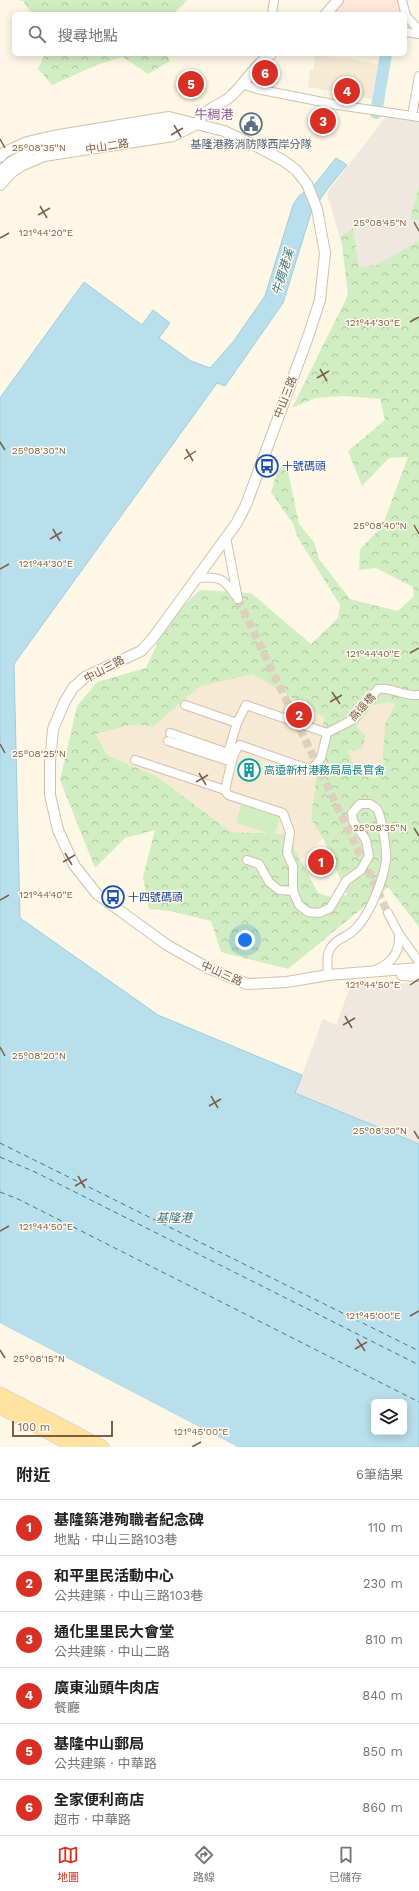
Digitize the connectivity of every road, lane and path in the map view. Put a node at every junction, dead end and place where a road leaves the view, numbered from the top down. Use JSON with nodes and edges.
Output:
{"nodes":[{"id":1,"x":274,"y":0,"type":"edge"},
{"id":2,"x":338,"y":0,"type":"edge"},
{"id":3,"x":402,"y":0,"type":"edge"},
{"id":4,"x":272,"y":12,"type":"edge"},
{"id":5,"x":328,"y":12,"type":"edge"},
{"id":6,"x":405,"y":12,"type":"edge"},
{"id":7,"x":407,"y":17,"type":"edge"},
{"id":8,"x":419,"y":30,"type":"edge"},
{"id":9,"x":407,"y":32,"type":"edge"},
{"id":10,"x":419,"y":34,"type":"edge"},
{"id":11,"x":268,"y":56,"type":"edge"},
{"id":12,"x":419,"y":76,"type":"edge"},
{"id":13,"x":242,"y":84,"type":"junction"},
{"id":14,"x":415,"y":116,"type":"edge"},
{"id":15,"x":197,"y":124,"type":"junction"},
{"id":16,"x":0,"y":157,"type":"edge"},
{"id":17,"x":0,"y":172,"type":"edge"},
{"id":18,"x":307,"y":184,"type":"joint"},
{"id":19,"x":0,"y":185,"type":"edge"},
{"id":20,"x":226,"y":537,"type":"junction"},
{"id":21,"x":198,"y":578,"type":"junction"},
{"id":22,"x":419,"y":695,"type":"edge"},
{"id":23,"x":185,"y":705,"type":"dead end"},
{"id":24,"x":237,"y":722,"type":"junction"},
{"id":25,"x":327,"y":733,"type":"junction"},
{"id":26,"x":135,"y":760,"type":"dead end"},
{"id":27,"x":232,"y":762,"type":"junction"},
{"id":28,"x":225,"y":790,"type":"junction"},
{"id":29,"x":247,"y":860,"type":"dead end"},
{"id":30,"x":293,"y":892,"type":"junction"},
{"id":31,"x":388,"y":913,"type":"tunnel mouth"},
{"id":32,"x":399,"y":934,"type":"junction"},
{"id":33,"x":419,"y":962,"type":"edge"},
{"id":34,"x":419,"y":968,"type":"edge"},
{"id":35,"x":368,"y":972,"type":"junction"},
{"id":36,"x":328,"y":975,"type":"junction"},
{"id":37,"x":419,"y":976,"type":"edge"},
{"id":38,"x":0,"y":1394,"type":"edge"},
{"id":39,"x":0,"y":1407,"type":"edge"},
{"id":40,"x":80,"y":1444,"type":"edge"},
{"id":41,"x":102,"y":1447,"type":"edge"}],
"edges":[{"from":1,"to":4,"type":"street"},
{"from":2,"to":5,"type":"street"},
{"from":3,"to":6,"type":"street"},
{"from":7,"to":8,"type":"street"},
{"from":9,"to":10,"type":"street"},
{"from":11,"to":13,"type":"street"},
{"from":12,"to":14,"type":"street"},
{"from":13,"to":14,"type":"street"},
{"from":13,"to":15,"type":"street"},
{"from":15,"to":16,"type":"street","name":"中山二路"},
{"from":15,"to":17,"type":"street","name":"中山二路"},
{"from":15,"to":18,"type":"street","name":"中山二路"},
{"from":15,"to":19,"type":"street","name":"中山二路"},
{"from":18,"to":20,"type":"street","name":"中山三路"},
{"from":20,"to":21,"type":"street","name":"中山三路"},
{"from":20,"to":21,"type":"street"},
{"from":21,"to":36,"type":"street","name":"中山三路"},
{"from":22,"to":25,"type":"street","name":"高遠橋"},
{"from":23,"to":24,"type":"street"},
{"from":24,"to":25,"type":"street"},
{"from":24,"to":27,"type":"street"},
{"from":25,"to":27,"type":"street"},
{"from":26,"to":28,"type":"street"},
{"from":27,"to":28,"type":"street"},
{"from":28,"to":30,"type":"street"},
{"from":29,"to":30,"type":"street"},
{"from":30,"to":36,"type":"street"},
{"from":31,"to":32,"type":"street"},
{"from":32,"to":33,"type":"street"},
{"from":32,"to":35,"type":"street"},
{"from":34,"to":35,"type":"street","name":"中山三路"},
{"from":35,"to":36,"type":"street","name":"中山三路"},
{"from":35,"to":37,"type":"street","name":"中山三路"},
{"from":38,"to":40,"type":"main road"},
{"from":39,"to":40,"type":"main road"},
{"from":40,"to":41,"type":"main road"}]}
